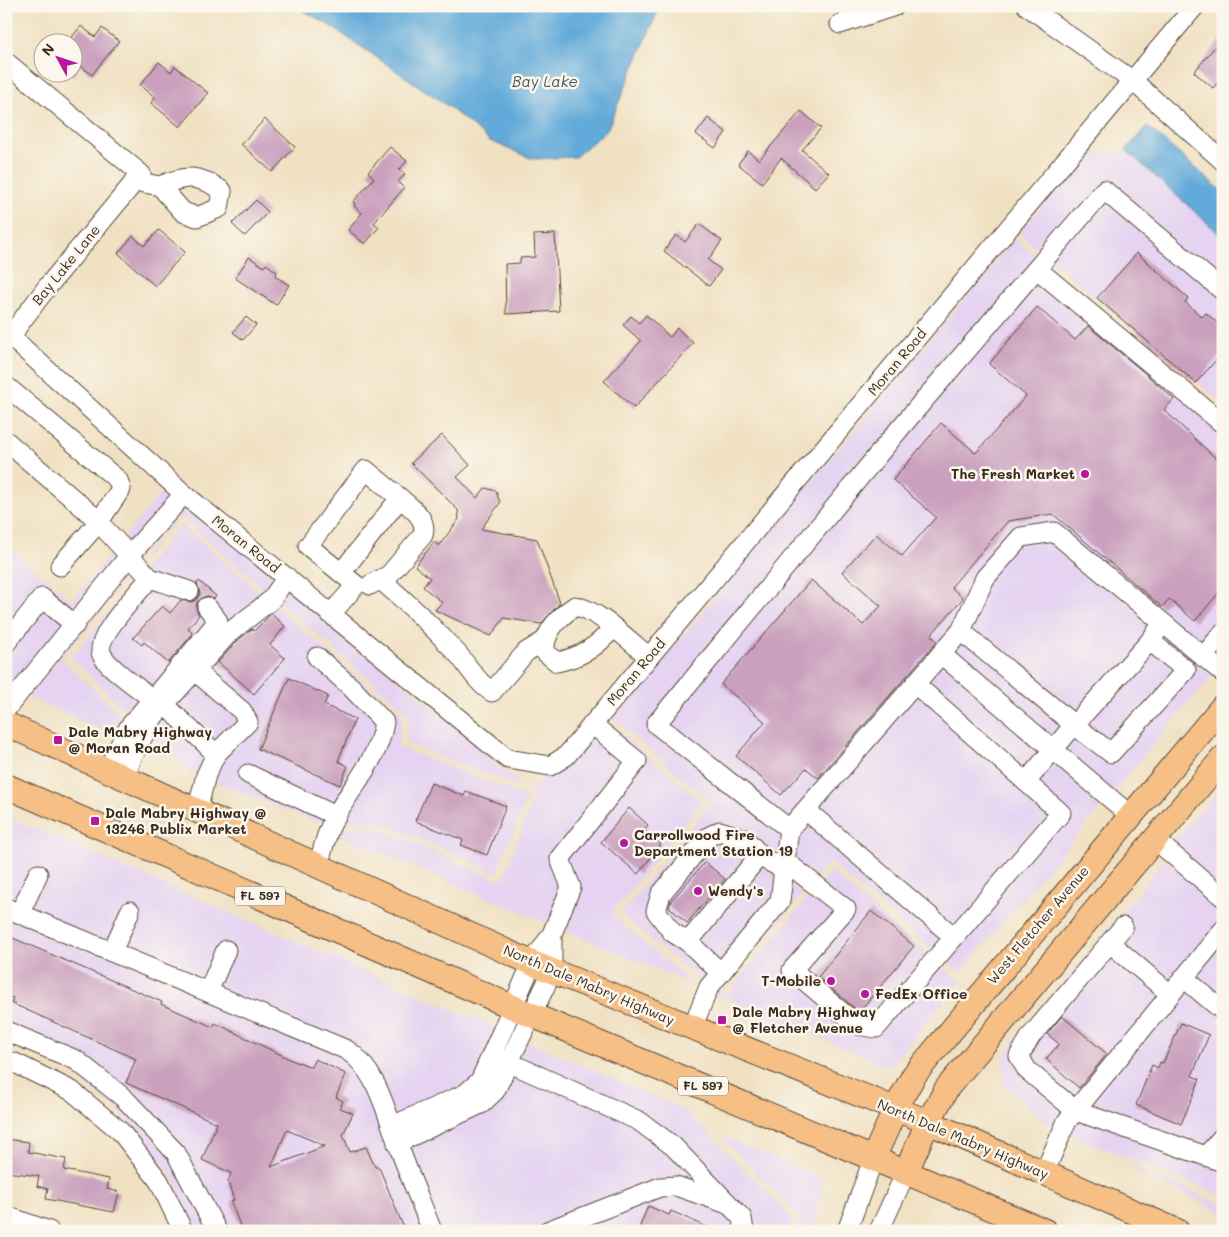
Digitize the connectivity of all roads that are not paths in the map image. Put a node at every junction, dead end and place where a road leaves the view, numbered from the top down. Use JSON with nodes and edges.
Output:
{"nodes":[{"id":1,"x":895,"y":6,"type":"edge"},
{"id":2,"x":1027,"y":6,"type":"edge"},
{"id":3,"x":1195,"y":6,"type":"edge"},
{"id":4,"x":840,"y":24,"type":"dead end"},
{"id":5,"x":6,"y":62,"type":"edge"},
{"id":6,"x":1133,"y":80,"type":"junction"},
{"id":7,"x":1223,"y":161,"type":"edge"},
{"id":8,"x":134,"y":181,"type":"junction"},
{"id":9,"x":160,"y":186,"type":"dead end"},
{"id":10,"x":1037,"y":269,"type":"junction"},
{"id":11,"x":1223,"y":291,"type":"edge"},
{"id":12,"x":6,"y":386,"type":"edge"},
{"id":13,"x":1223,"y":424,"type":"edge"},
{"id":14,"x":6,"y":441,"type":"edge"},
{"id":15,"x":184,"y":494,"type":"junction"},
{"id":16,"x":400,"y":498,"type":"junction"},
{"id":17,"x":98,"y":523,"type":"junction"},
{"id":18,"x":129,"y":556,"type":"junction"},
{"id":19,"x":60,"y":566,"type":"dead end"},
{"id":20,"x":341,"y":573,"type":"junction"},
{"id":21,"x":287,"y":577,"type":"junction"},
{"id":22,"x":150,"y":578,"type":"junction"},
{"id":23,"x":381,"y":580,"type":"junction"},
{"id":24,"x":356,"y":585,"type":"junction"},
{"id":25,"x":189,"y":591,"type":"dead end"},
{"id":26,"x":207,"y":607,"type":"dead end"},
{"id":27,"x":331,"y":614,"type":"junction"},
{"id":28,"x":1164,"y":624,"type":"junction"},
{"id":29,"x":75,"y":625,"type":"junction"},
{"id":30,"x":613,"y":628,"type":"junction"},
{"id":31,"x":961,"y":631,"type":"junction"},
{"id":32,"x":1223,"y":633,"type":"edge"},
{"id":33,"x":544,"y":641,"type":"junction"},
{"id":34,"x":1150,"y":641,"type":"junction"},
{"id":35,"x":6,"y":643,"type":"edge"},
{"id":36,"x":941,"y":654,"type":"junction"},
{"id":37,"x":317,"y":657,"type":"dead end"},
{"id":38,"x":649,"y":657,"type":"junction"},
{"id":39,"x":1203,"y":657,"type":"junction"},
{"id":40,"x":195,"y":671,"type":"junction"},
{"id":41,"x":1223,"y":673,"type":"edge"},
{"id":42,"x":915,"y":684,"type":"junction"},
{"id":43,"x":158,"y":702,"type":"junction"},
{"id":44,"x":1223,"y":706,"type":"edge"},
{"id":45,"x":6,"y":709,"type":"edge"},
{"id":46,"x":6,"y":724,"type":"edge"},
{"id":47,"x":592,"y":724,"type":"junction"},
{"id":48,"x":1074,"y":724,"type":"junction"},
{"id":49,"x":1053,"y":750,"type":"junction"},
{"id":50,"x":216,"y":754,"type":"junction"},
{"id":51,"x":1223,"y":758,"type":"edge"},
{"id":52,"x":116,"y":774,"type":"junction"},
{"id":53,"x":248,"y":774,"type":"dead end"},
{"id":54,"x":1026,"y":782,"type":"junction"},
{"id":55,"x":6,"y":786,"type":"edge"},
{"id":56,"x":197,"y":811,"type":"junction"},
{"id":57,"x":807,"y":811,"type":"junction"},
{"id":58,"x":336,"y":816,"type":"junction"},
{"id":59,"x":1131,"y":816,"type":"junction"},
{"id":60,"x":789,"y":829,"type":"junction"},
{"id":61,"x":1154,"y":839,"type":"junction"},
{"id":62,"x":760,"y":855,"type":"junction"},
{"id":63,"x":785,"y":865,"type":"junction"},
{"id":64,"x":318,"y":866,"type":"junction"},
{"id":65,"x":38,"y":874,"type":"dead end"},
{"id":66,"x":1223,"y":897,"type":"edge"},
{"id":67,"x":13,"y":911,"type":"edge"},
{"id":68,"x":130,"y":911,"type":"dead end"},
{"id":69,"x":1123,"y":928,"type":"dead end"},
{"id":70,"x":1223,"y":930,"type":"edge"},
{"id":71,"x":954,"y":937,"type":"junction"},
{"id":72,"x":688,"y":942,"type":"junction"},
{"id":73,"x":1110,"y":943,"type":"junction"},
{"id":74,"x":226,"y":950,"type":"dead end"},
{"id":75,"x":112,"y":952,"type":"junction"},
{"id":76,"x":542,"y":968,"type":"junction"},
{"id":77,"x":721,"y":972,"type":"junction"},
{"id":78,"x":1184,"y":978,"type":"junction"},
{"id":79,"x":208,"y":992,"type":"junction"},
{"id":80,"x":1170,"y":994,"type":"junction"},
{"id":81,"x":1219,"y":1001,"type":"edge"},
{"id":82,"x":523,"y":1010,"type":"junction"},
{"id":83,"x":692,"y":1028,"type":"junction"},
{"id":84,"x":6,"y":1031,"type":"edge"},
{"id":85,"x":6,"y":1061,"type":"edge"},
{"id":86,"x":508,"y":1062,"type":"junction"},
{"id":87,"x":895,"y":1110,"type":"junction"},
{"id":88,"x":1076,"y":1111,"type":"junction"},
{"id":89,"x":928,"y":1122,"type":"junction"},
{"id":90,"x":394,"y":1134,"type":"junction"},
{"id":91,"x":1223,"y":1136,"type":"edge"},
{"id":92,"x":874,"y":1157,"type":"junction"},
{"id":93,"x":1215,"y":1158,"type":"edge"},
{"id":94,"x":686,"y":1160,"type":"junction"},
{"id":95,"x":906,"y":1172,"type":"junction"},
{"id":96,"x":1044,"y":1172,"type":"junction"},
{"id":97,"x":676,"y":1186,"type":"junction"},
{"id":98,"x":729,"y":1204,"type":"junction"},
{"id":99,"x":6,"y":1216,"type":"edge"},
{"id":100,"x":49,"y":1231,"type":"edge"},
{"id":101,"x":182,"y":1231,"type":"edge"},
{"id":102,"x":217,"y":1231,"type":"edge"},
{"id":103,"x":432,"y":1231,"type":"edge"},
{"id":104,"x":547,"y":1231,"type":"edge"},
{"id":105,"x":744,"y":1231,"type":"edge"},
{"id":106,"x":848,"y":1231,"type":"edge"},
{"id":107,"x":879,"y":1231,"type":"edge"},
{"id":108,"x":1045,"y":1231,"type":"edge"},
{"id":109,"x":1177,"y":1231,"type":"edge"}],
"edges":[{"from":1,"to":4,"type":"street"},
{"from":2,"to":6,"type":"street"},
{"from":3,"to":6,"type":"street","name":"Moran Road"},
{"from":5,"to":8,"type":"street"},
{"from":6,"to":7,"type":"street"},
{"from":6,"to":38,"type":"street","name":"Moran Road"},
{"from":8,"to":9,"type":"street"},
{"from":8,"to":15,"type":"street","name":"Bay Lake Lane"},
{"from":10,"to":11,"type":"street"},
{"from":10,"to":13,"type":"street"},
{"from":10,"to":60,"type":"street"},
{"from":12,"to":17,"type":"street"},
{"from":14,"to":17,"type":"street"},
{"from":15,"to":18,"type":"street"},
{"from":15,"to":21,"type":"street","name":"Moran Road"},
{"from":16,"to":20,"type":"street"},
{"from":16,"to":20,"type":"street"},
{"from":16,"to":23,"type":"street"},
{"from":17,"to":18,"type":"street"},
{"from":17,"to":19,"type":"street"},
{"from":18,"to":22,"type":"street"},
{"from":18,"to":29,"type":"street"},
{"from":20,"to":24,"type":"street"},
{"from":21,"to":27,"type":"street","name":"Moran Road"},
{"from":21,"to":40,"type":"street"},
{"from":22,"to":25,"type":"street"},
{"from":22,"to":43,"type":"street"},
{"from":23,"to":24,"type":"street"},
{"from":23,"to":33,"type":"street"},
{"from":24,"to":27,"type":"street"},
{"from":26,"to":43,"type":"street"},
{"from":27,"to":47,"type":"street","name":"Moran Road"},
{"from":28,"to":31,"type":"street"},
{"from":28,"to":34,"type":"street"},
{"from":28,"to":39,"type":"street"},
{"from":29,"to":35,"type":"street"},
{"from":29,"to":45,"type":"street"},
{"from":30,"to":33,"type":"street"},
{"from":30,"to":33,"type":"street"},
{"from":30,"to":38,"type":"street"},
{"from":31,"to":36,"type":"street"},
{"from":31,"to":48,"type":"street"},
{"from":32,"to":39,"type":"street"},
{"from":34,"to":48,"type":"street"},
{"from":34,"to":48,"type":"street"},
{"from":36,"to":42,"type":"street"},
{"from":36,"to":49,"type":"street"},
{"from":37,"to":58,"type":"street"},
{"from":38,"to":47,"type":"street","name":"Moran Road"},
{"from":39,"to":41,"type":"street"},
{"from":40,"to":43,"type":"street"},
{"from":40,"to":50,"type":"street"},
{"from":42,"to":54,"type":"street"},
{"from":42,"to":57,"type":"street"},
{"from":43,"to":50,"type":"street"},
{"from":43,"to":52,"type":"street"},
{"from":44,"to":59,"type":"main road","name":"West Fletcher Avenue"},
{"from":46,"to":52,"type":"main road","name":"North Dale Mabry Highway"},
{"from":47,"to":76,"type":"street"},
{"from":48,"to":49,"type":"street"},
{"from":49,"to":54,"type":"street"},
{"from":49,"to":59,"type":"street"},
{"from":50,"to":56,"type":"street"},
{"from":51,"to":61,"type":"main road"},
{"from":52,"to":56,"type":"main road","name":"North Dale Mabry Highway"},
{"from":53,"to":58,"type":"street"},
{"from":54,"to":71,"type":"street"},
{"from":55,"to":82,"type":"main road","number":"FL 597"},
{"from":56,"to":64,"type":"main road","name":"North Dale Mabry Highway"},
{"from":57,"to":60,"type":"street"},
{"from":57,"to":71,"type":"street"},
{"from":58,"to":64,"type":"street"},
{"from":59,"to":87,"type":"main road","name":"West Fletcher Avenue"},
{"from":60,"to":63,"type":"street"},
{"from":61,"to":66,"type":"street"},
{"from":61,"to":89,"type":"main road"},
{"from":62,"to":63,"type":"street"},
{"from":62,"to":72,"type":"street"},
{"from":62,"to":72,"type":"street"},
{"from":63,"to":71,"type":"street"},
{"from":63,"to":77,"type":"street"},
{"from":64,"to":76,"type":"main road","name":"North Dale Mabry Highway"},
{"from":65,"to":67,"type":"street"},
{"from":67,"to":75,"type":"street"},
{"from":68,"to":75,"type":"street"},
{"from":69,"to":73,"type":"street"},
{"from":70,"to":78,"type":"street"},
{"from":72,"to":77,"type":"street"},
{"from":73,"to":80,"type":"street"},
{"from":73,"to":88,"type":"street"},
{"from":74,"to":79,"type":"street"},
{"from":75,"to":79,"type":"street"},
{"from":76,"to":82,"type":"street"},
{"from":76,"to":83,"type":"main road","name":"North Dale Mabry Highway"},
{"from":77,"to":83,"type":"street"},
{"from":78,"to":80,"type":"street"},
{"from":78,"to":81,"type":"street"},
{"from":79,"to":90,"type":"street"},
{"from":80,"to":88,"type":"street"},
{"from":82,"to":86,"type":"street"},
{"from":82,"to":90,"type":"street"},
{"from":82,"to":92,"type":"main road","number":"FL 597"},
{"from":83,"to":87,"type":"main road","name":"North Dale Mabry Highway"},
{"from":84,"to":102,"type":"street"},
{"from":85,"to":101,"type":"street"},
{"from":86,"to":90,"type":"street"},
{"from":86,"to":94,"type":"street"},
{"from":87,"to":89,"type":"main road","name":"North Dale Mabry Highway"},
{"from":87,"to":92,"type":"main road","name":"West Fletcher Avenue"},
{"from":88,"to":93,"type":"street"},
{"from":88,"to":96,"type":"street"},
{"from":89,"to":95,"type":"main road"},
{"from":89,"to":96,"type":"main road","name":"North Dale Mabry Highway"},
{"from":90,"to":103,"type":"street"},
{"from":91,"to":93,"type":"street"},
{"from":92,"to":95,"type":"main road","number":"FL 597"},
{"from":92,"to":106,"type":"street"},
{"from":94,"to":97,"type":"street"},
{"from":94,"to":98,"type":"street"},
{"from":95,"to":107,"type":"street"},
{"from":95,"to":108,"type":"main road","number":"FL 597"},
{"from":96,"to":109,"type":"main road","name":"North Dale Mabry Highway"},
{"from":97,"to":98,"type":"street"},
{"from":97,"to":104,"type":"street"},
{"from":98,"to":105,"type":"street"},
{"from":99,"to":100,"type":"street"}]}
